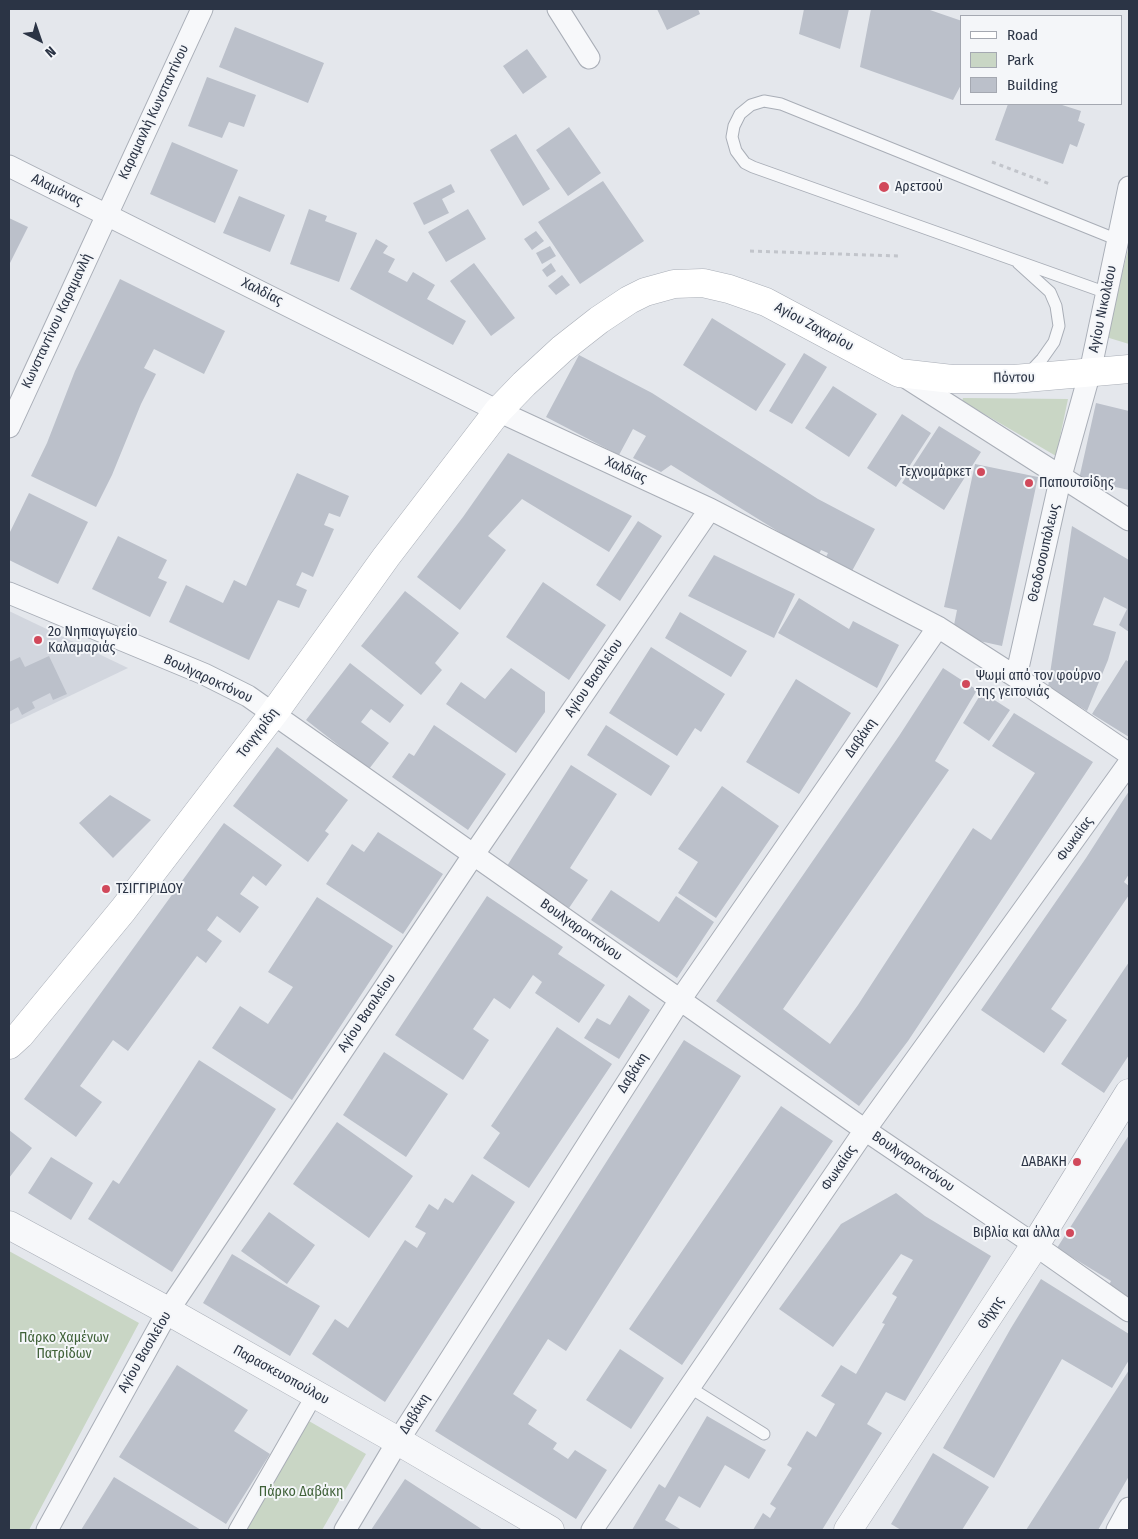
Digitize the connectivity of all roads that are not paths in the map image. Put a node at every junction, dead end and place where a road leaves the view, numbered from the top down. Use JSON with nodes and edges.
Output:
{"nodes":[{"id":1,"x":202,"y":9,"type":"edge"},
{"id":2,"x":558,"y":9,"type":"edge"},
{"id":3,"x":589,"y":58,"type":"dead end"},
{"id":4,"x":9,"y":166,"type":"edge"},
{"id":5,"x":1129,"y":187,"type":"edge"},
{"id":6,"x":106,"y":214,"type":"junction"},
{"id":7,"x":1118,"y":240,"type":"junction"},
{"id":8,"x":1013,"y":259,"type":"junction"},
{"id":9,"x":1107,"y":293,"type":"junction"},
{"id":10,"x":1129,"y":369,"type":"edge"},
{"id":11,"x":1090,"y":372,"type":"junction"},
{"id":12,"x":899,"y":373,"type":"junction"},
{"id":13,"x":1024,"y":379,"type":"junction"},
{"id":14,"x":498,"y":411,"type":"junction"},
{"id":15,"x":9,"y":427,"type":"edge"},
{"id":16,"x":1061,"y":476,"type":"junction"},
{"id":17,"x":710,"y":509,"type":"junction"},
{"id":18,"x":1129,"y":520,"type":"edge"},
{"id":19,"x":9,"y":594,"type":"edge"},
{"id":20,"x":938,"y":627,"type":"junction"},
{"id":21,"x":1016,"y":677,"type":"junction"},
{"id":22,"x":274,"y":713,"type":"junction"},
{"id":23,"x":1129,"y":754,"type":"edge"},
{"id":24,"x":1129,"y":763,"type":"edge"},
{"id":25,"x":474,"y":854,"type":"junction"},
{"id":26,"x":680,"y":1000,"type":"junction"},
{"id":27,"x":13,"y":1043,"type":"edge"},
{"id":28,"x":1129,"y":1093,"type":"edge"},
{"id":29,"x":865,"y":1130,"type":"junction"},
{"id":30,"x":9,"y":1225,"type":"edge"},
{"id":31,"x":1035,"y":1245,"type":"junction"},
{"id":32,"x":168,"y":1311,"type":"junction"},
{"id":33,"x":1129,"y":1311,"type":"edge"},
{"id":34,"x":690,"y":1386,"type":"junction"},
{"id":35,"x":316,"y":1394,"type":"junction"},
{"id":36,"x":764,"y":1434,"type":"dead end"},
{"id":37,"x":398,"y":1441,"type":"junction"},
{"id":38,"x":1129,"y":1508,"type":"edge"},
{"id":39,"x":47,"y":1530,"type":"edge"},
{"id":40,"x":237,"y":1530,"type":"edge"},
{"id":41,"x":346,"y":1530,"type":"edge"},
{"id":42,"x":550,"y":1530,"type":"edge"},
{"id":43,"x":592,"y":1530,"type":"edge"},
{"id":44,"x":848,"y":1530,"type":"edge"},
{"id":45,"x":1117,"y":1530,"type":"edge"}],
"edges":[{"from":1,"to":6,"type":"street","name":"Καραμανλή Κωνσταντίνου"},
{"from":2,"to":3,"type":"street"},
{"from":4,"to":6,"type":"street","name":"Αλαμάνας"},
{"from":5,"to":7,"type":"street","name":"Αγίου Νικολάου"},
{"from":6,"to":14,"type":"street","name":"Χαλδίας"},
{"from":6,"to":15,"type":"street","name":"Κωνσταντίνου Καραμανλή"},
{"from":7,"to":8,"type":"lane"},
{"from":7,"to":9,"type":"street","name":"Αγίου Νικολάου"},
{"from":8,"to":9,"type":"lane"},
{"from":8,"to":13,"type":"lane"},
{"from":9,"to":11,"type":"street","name":"Αγίου Νικολάου"},
{"from":10,"to":11,"type":"main road","name":"Πόντου"},
{"from":11,"to":13,"type":"main road","name":"Πόντου"},
{"from":11,"to":16,"type":"street","name":"Θεοδοσουπόλεως"},
{"from":12,"to":13,"type":"main road","name":"Πόντου"},
{"from":12,"to":14,"type":"main road","name":"Αγίου Ζαχαρίου"},
{"from":12,"to":16,"type":"street","name":"Αγίου Ζαχαρίου"},
{"from":14,"to":17,"type":"street","name":"Χαλδίας"},
{"from":14,"to":22,"type":"main road","name":"Τσιγγιρίδη"},
{"from":16,"to":18,"type":"street","name":"Αγίου Ζαχαρίου"},
{"from":16,"to":21,"type":"street","name":"Θεοδοσουπόλεως"},
{"from":17,"to":20,"type":"street","name":"Χαλδίας"},
{"from":17,"to":25,"type":"street","name":"Αγίου Βασιλείου"},
{"from":19,"to":22,"type":"street","name":"Βουλγαροκτόνου"},
{"from":20,"to":21,"type":"street","name":"Χαλδίας"},
{"from":20,"to":26,"type":"street","name":"Δαβάκη"},
{"from":21,"to":23,"type":"street","name":"Χαλδίας"},
{"from":22,"to":25,"type":"street","name":"Βουλγαροκτόνου"},
{"from":22,"to":27,"type":"main road","name":"Τσιγγιρίδη"},
{"from":24,"to":29,"type":"street","name":"Φωκαίας"},
{"from":25,"to":26,"type":"street","name":"Βουλγαροκτόνου"},
{"from":25,"to":32,"type":"street","name":"Αγίου Βασιλείου"},
{"from":26,"to":29,"type":"street","name":"Βουλγαροκτόνου"},
{"from":26,"to":37,"type":"street","name":"Δαβάκη"},
{"from":28,"to":31,"type":"street","name":"Θήχης"},
{"from":29,"to":31,"type":"street","name":"Βουλγαροκτόνου"},
{"from":29,"to":34,"type":"street","name":"Φωκαίας"},
{"from":30,"to":32,"type":"street","name":"Παρασκευοπούλου"},
{"from":31,"to":33,"type":"street","name":"Βουλγαροκτόνου"},
{"from":31,"to":44,"type":"street","name":"Θήχης"},
{"from":32,"to":35,"type":"street","name":"Παρασκευοπούλου"},
{"from":32,"to":39,"type":"street","name":"Αγίου Βασιλείου"},
{"from":34,"to":36,"type":"lane"},
{"from":34,"to":43,"type":"street","name":"Φωκαίας"},
{"from":35,"to":37,"type":"street","name":"Παρασκευοπούλου"},
{"from":35,"to":40,"type":"street"},
{"from":37,"to":41,"type":"street","name":"Δαβάκη"},
{"from":37,"to":42,"type":"street","name":"Παρασκευοπούλου"},
{"from":38,"to":45,"type":"street"}]}
